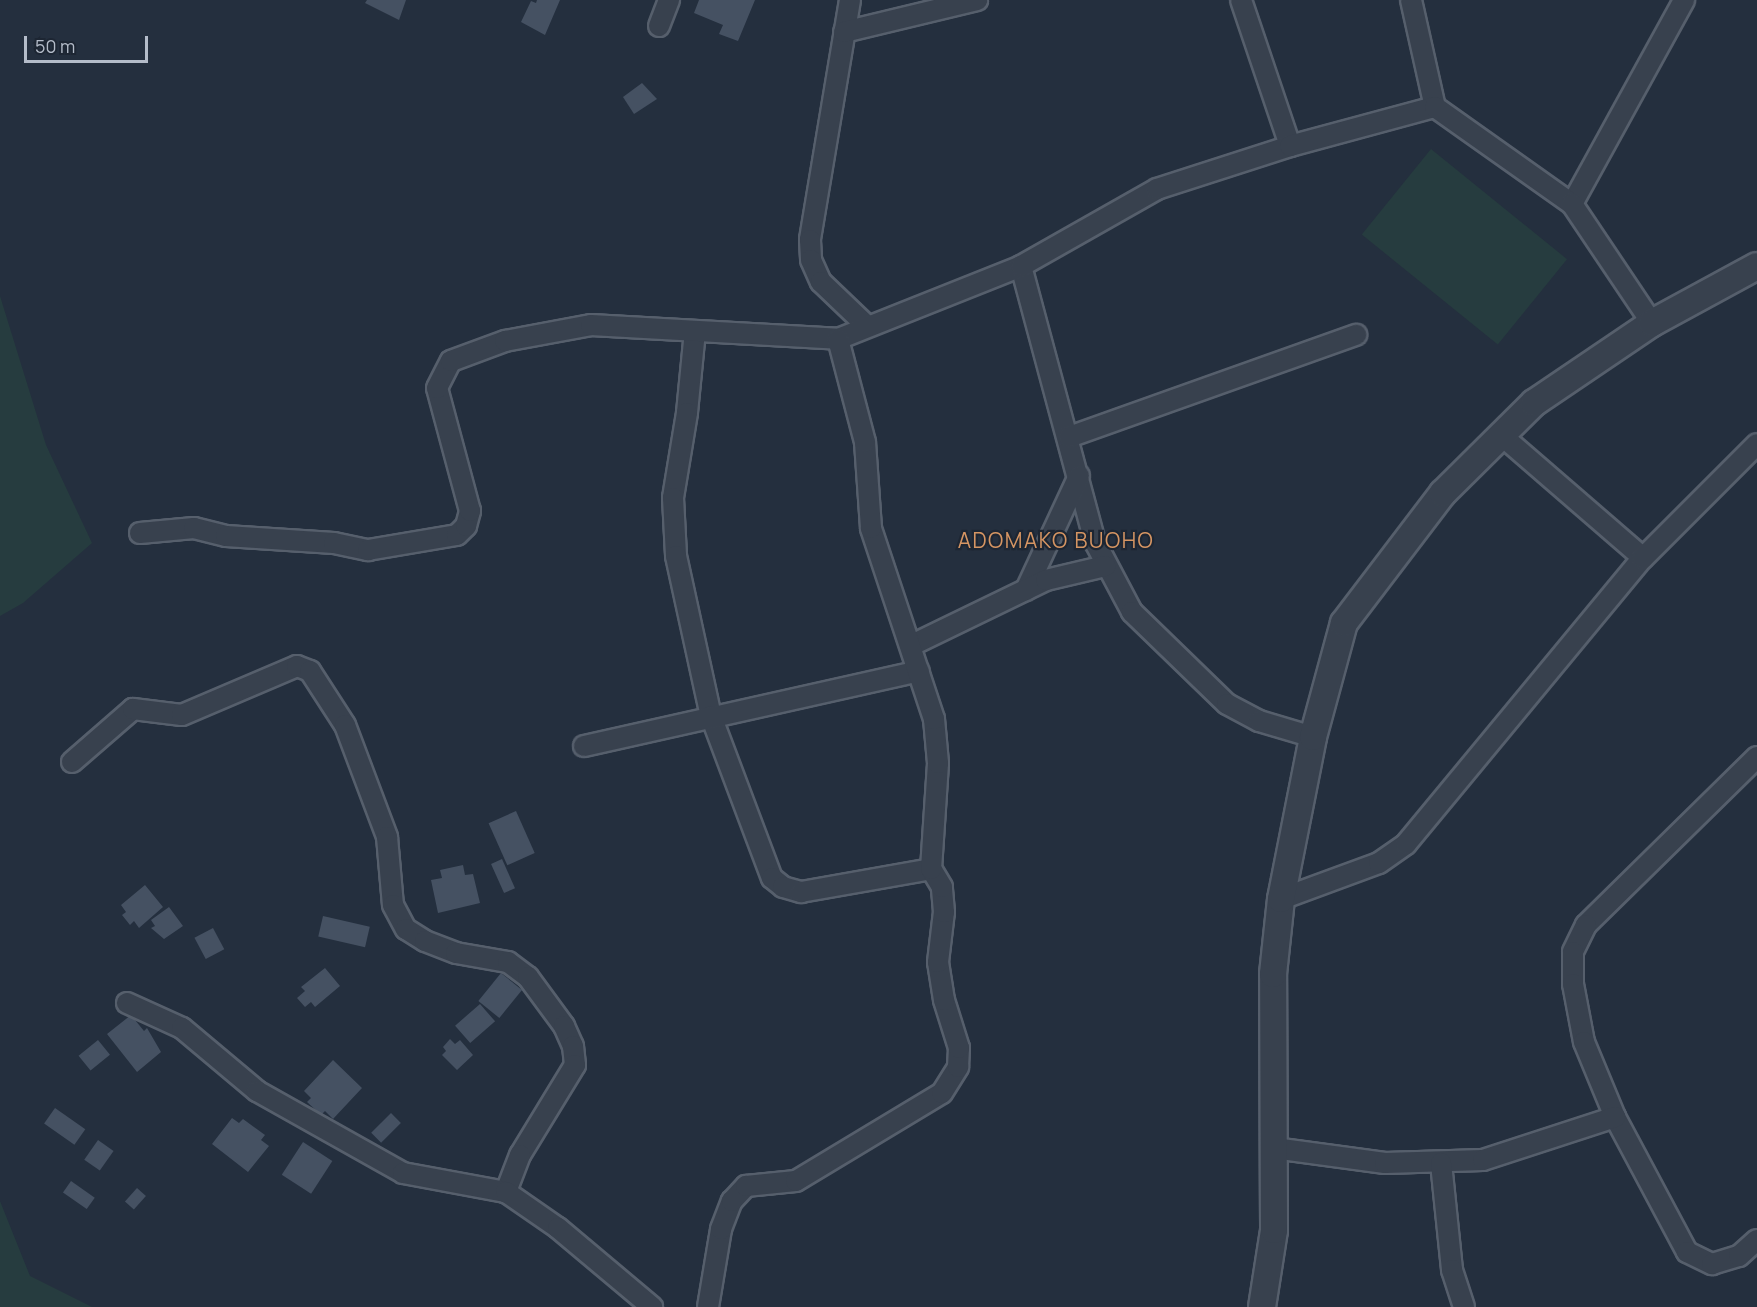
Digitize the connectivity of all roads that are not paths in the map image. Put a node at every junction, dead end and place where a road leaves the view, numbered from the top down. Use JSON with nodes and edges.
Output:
{"nodes":[{"id":1,"x":669,"y":0,"type":"edge"},
{"id":2,"x":849,"y":0,"type":"edge"},
{"id":3,"x":977,"y":0,"type":"edge"},
{"id":4,"x":1241,"y":0,"type":"edge"},
{"id":5,"x":1411,"y":0,"type":"edge"},
{"id":6,"x":1684,"y":0,"type":"edge"},
{"id":7,"x":659,"y":26,"type":"dead end"},
{"id":8,"x":844,"y":32,"type":"junction"},
{"id":9,"x":1436,"y":107,"type":"junction"},
{"id":10,"x":1290,"y":146,"type":"junction"},
{"id":11,"x":1572,"y":204,"type":"junction"},
{"id":12,"x":1021,"y":266,"type":"junction"},
{"id":13,"x":1757,"y":266,"type":"edge"},
{"id":14,"x":1652,"y":323,"type":"junction"},
{"id":15,"x":867,"y":326,"type":"junction"},
{"id":16,"x":695,"y":331,"type":"junction"},
{"id":17,"x":1356,"y":335,"type":"dead end"},
{"id":18,"x":838,"y":339,"type":"junction"},
{"id":19,"x":1500,"y":434,"type":"junction"},
{"id":20,"x":1069,"y":436,"type":"junction"},
{"id":21,"x":1757,"y":444,"type":"edge"},
{"id":22,"x":1079,"y":476,"type":"junction"},
{"id":23,"x":140,"y":533,"type":"dead end"},
{"id":24,"x":1643,"y":558,"type":"junction"},
{"id":25,"x":1105,"y":566,"type":"junction"},
{"id":26,"x":1026,"y":590,"type":"junction"},
{"id":27,"x":912,"y":645,"type":"junction"},
{"id":28,"x":920,"y":671,"type":"junction"},
{"id":29,"x":711,"y":716,"type":"junction"},
{"id":30,"x":1313,"y":737,"type":"junction"},
{"id":31,"x":584,"y":746,"type":"dead end"},
{"id":32,"x":1757,"y":757,"type":"edge"},
{"id":33,"x":72,"y":762,"type":"dead end"},
{"id":34,"x":931,"y":869,"type":"junction"},
{"id":35,"x":1281,"y":899,"type":"junction"},
{"id":36,"x":127,"y":1003,"type":"dead end"},
{"id":37,"x":1615,"y":1117,"type":"junction"},
{"id":38,"x":1274,"y":1148,"type":"junction"},
{"id":39,"x":1441,"y":1163,"type":"junction"},
{"id":40,"x":506,"y":1192,"type":"junction"},
{"id":41,"x":1757,"y":1240,"type":"edge"},
{"id":42,"x":652,"y":1307,"type":"edge"},
{"id":43,"x":708,"y":1307,"type":"edge"},
{"id":44,"x":1262,"y":1307,"type":"edge"},
{"id":45,"x":1464,"y":1307,"type":"edge"}],
"edges":[{"from":1,"to":7,"type":"street"},
{"from":2,"to":8,"type":"street"},
{"from":3,"to":8,"type":"street"},
{"from":4,"to":10,"type":"street"},
{"from":5,"to":9,"type":"street"},
{"from":6,"to":11,"type":"street"},
{"from":8,"to":15,"type":"street"},
{"from":9,"to":10,"type":"street"},
{"from":9,"to":11,"type":"street"},
{"from":10,"to":12,"type":"street"},
{"from":11,"to":14,"type":"street"},
{"from":12,"to":15,"type":"street"},
{"from":12,"to":20,"type":"street"},
{"from":13,"to":14,"type":"street"},
{"from":14,"to":19,"type":"street"},
{"from":15,"to":18,"type":"street"},
{"from":16,"to":18,"type":"street"},
{"from":16,"to":23,"type":"street"},
{"from":16,"to":29,"type":"street"},
{"from":17,"to":20,"type":"street"},
{"from":18,"to":27,"type":"street"},
{"from":19,"to":24,"type":"street"},
{"from":19,"to":30,"type":"street"},
{"from":20,"to":22,"type":"street"},
{"from":21,"to":24,"type":"street"},
{"from":22,"to":25,"type":"street"},
{"from":22,"to":26,"type":"street"},
{"from":24,"to":35,"type":"street"},
{"from":25,"to":26,"type":"street"},
{"from":25,"to":30,"type":"street"},
{"from":26,"to":27,"type":"street"},
{"from":27,"to":28,"type":"street"},
{"from":28,"to":29,"type":"street"},
{"from":28,"to":34,"type":"street"},
{"from":29,"to":31,"type":"street"},
{"from":29,"to":34,"type":"street"},
{"from":30,"to":35,"type":"street"},
{"from":32,"to":37,"type":"street"},
{"from":33,"to":40,"type":"street"},
{"from":34,"to":43,"type":"street"},
{"from":35,"to":38,"type":"street"},
{"from":36,"to":40,"type":"street"},
{"from":37,"to":39,"type":"street"},
{"from":37,"to":41,"type":"street"},
{"from":38,"to":39,"type":"street"},
{"from":38,"to":44,"type":"street"},
{"from":39,"to":45,"type":"street"},
{"from":40,"to":42,"type":"street"}]}
